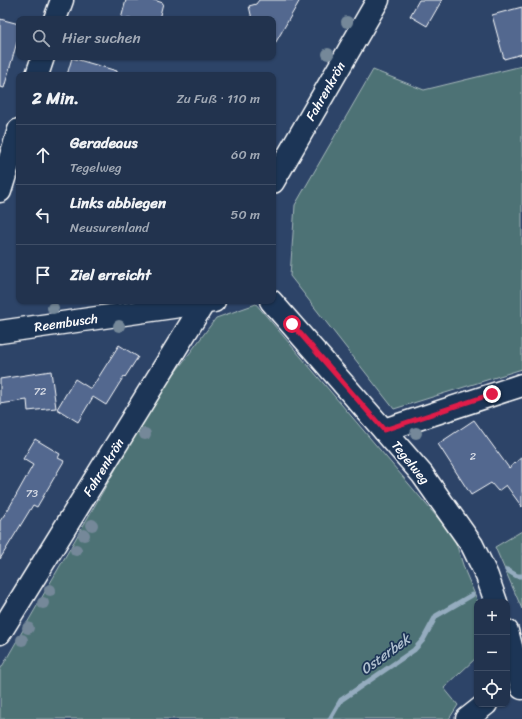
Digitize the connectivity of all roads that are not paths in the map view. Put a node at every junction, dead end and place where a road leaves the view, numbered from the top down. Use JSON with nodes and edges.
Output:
{"nodes":[{"id":1,"x":62,"y":0,"type":"edge"},
{"id":2,"x":378,"y":0,"type":"edge"},
{"id":3,"x":56,"y":16,"type":"edge"},
{"id":4,"x":42,"y":60,"type":"edge"},
{"id":5,"x":38,"y":72,"type":"edge"},
{"id":6,"x":16,"y":140,"type":"edge"},
{"id":7,"x":276,"y":177,"type":"edge"},
{"id":8,"x":0,"y":191,"type":"edge"},
{"id":9,"x":194,"y":304,"type":"edge"},
{"id":10,"x":207,"y":304,"type":"edge"},
{"id":11,"x":275,"y":304,"type":"edge"},
{"id":12,"x":0,"y":332,"type":"edge"},
{"id":13,"x":522,"y":385,"type":"edge"},
{"id":14,"x":384,"y":430,"type":"junction"},
{"id":15,"x":495,"y":599,"type":"edge"},
{"id":16,"x":0,"y":633,"type":"edge"},
{"id":17,"x":508,"y":635,"type":"edge"},
{"id":18,"x":517,"y":688,"type":"edge"},
{"id":19,"x":482,"y":707,"type":"edge"},
{"id":20,"x":467,"y":719,"type":"edge"}],
"edges":[{"from":1,"to":3,"type":"street"},
{"from":2,"to":7,"type":"street","name":"Fahrenkrön"},
{"from":4,"to":5,"type":"street"},
{"from":6,"to":8,"type":"street"},
{"from":9,"to":12,"type":"street","name":"Reembusch"},
{"from":10,"to":16,"type":"street","name":"Fahrenkrön"},
{"from":11,"to":14,"type":"street","name":"Tegelweg"},
{"from":13,"to":14,"type":"street"},
{"from":14,"to":15,"type":"street","name":"Tegelweg"},
{"from":17,"to":18,"type":"street"},
{"from":19,"to":20,"type":"street"}]}
